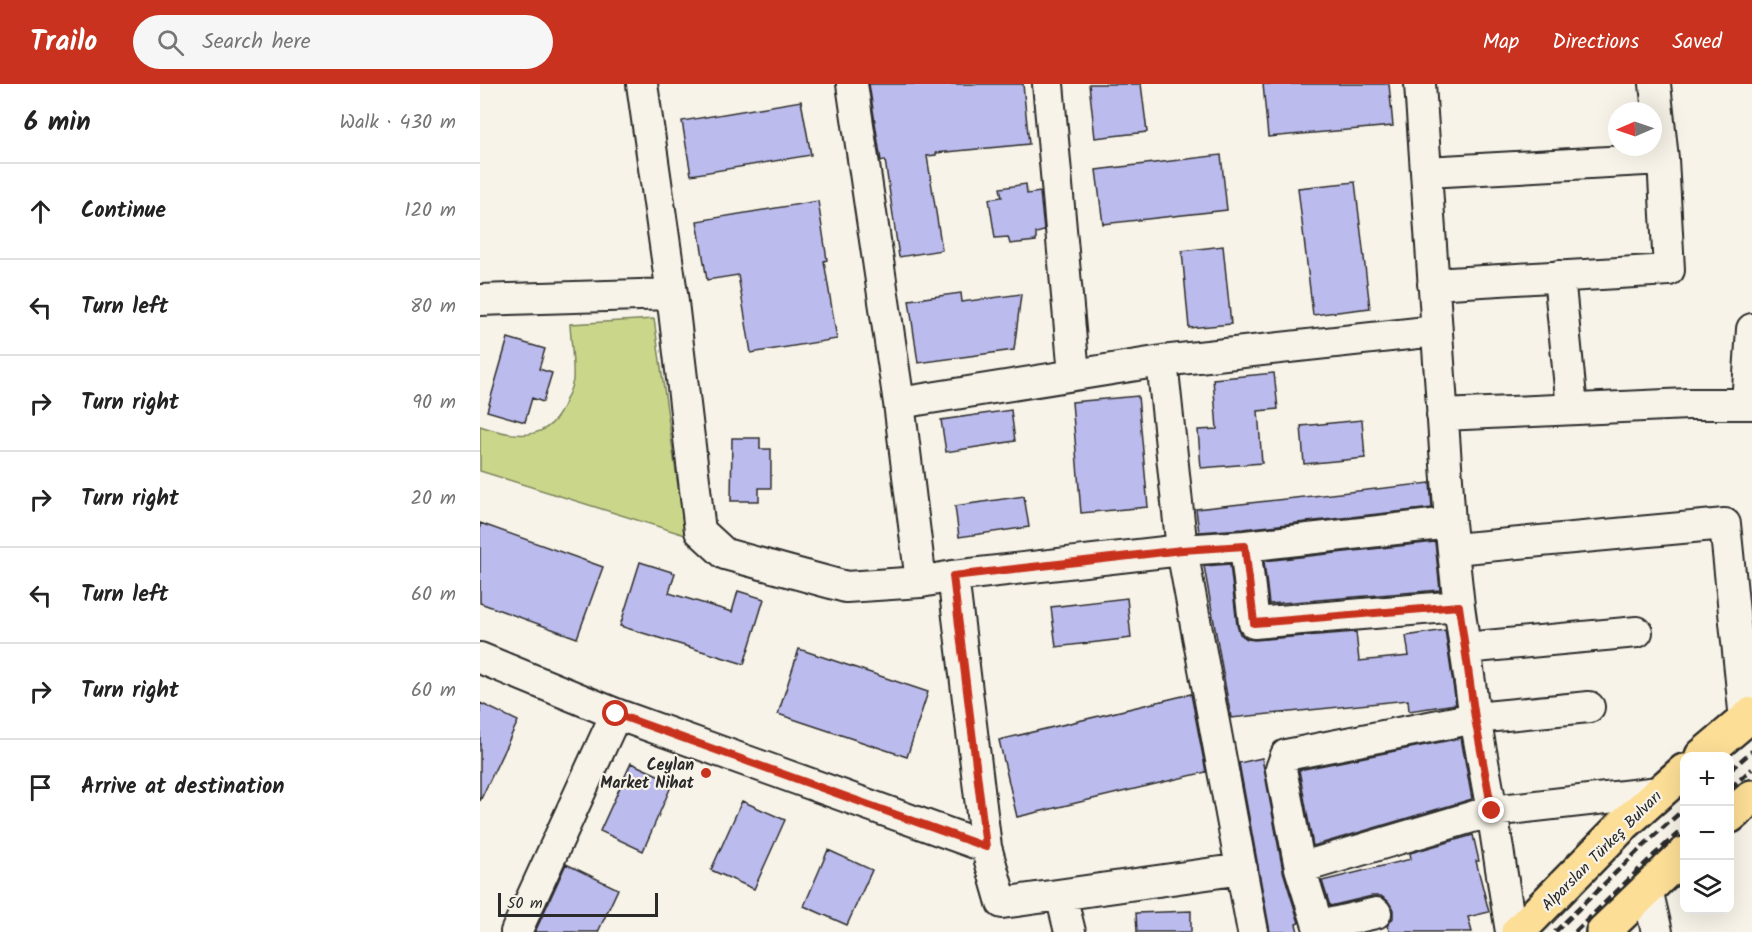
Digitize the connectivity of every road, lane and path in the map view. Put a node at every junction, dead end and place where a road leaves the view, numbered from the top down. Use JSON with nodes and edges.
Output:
{"nodes":[{"id":1,"x":642,"y":84,"type":"edge"},
{"id":2,"x":852,"y":84,"type":"edge"},
{"id":3,"x":1048,"y":84,"type":"edge"},
{"id":4,"x":1420,"y":84,"type":"edge"},
{"id":5,"x":1655,"y":84,"type":"edge"},
{"id":6,"x":1663,"y":159,"type":"junction"},
{"id":7,"x":1426,"y":172,"type":"junction"},
{"id":8,"x":1559,"y":276,"type":"junction"},
{"id":9,"x":1433,"y":284,"type":"junction"},
{"id":10,"x":672,"y":294,"type":"junction"},
{"id":11,"x":480,"y":300,"type":"edge"},
{"id":12,"x":1752,"y":329,"type":"edge"},
{"id":13,"x":1436,"y":331,"type":"junction"},
{"id":14,"x":1162,"y":361,"type":"junction"},
{"id":15,"x":1074,"y":374,"type":"junction"},
{"id":16,"x":899,"y":403,"type":"junction"},
{"id":17,"x":1749,"y":404,"type":"edge"},
{"id":18,"x":1572,"y":408,"type":"junction"},
{"id":19,"x":1442,"y":415,"type":"junction"},
{"id":20,"x":1452,"y":536,"type":"junction"},
{"id":21,"x":1245,"y":546,"type":"junction"},
{"id":22,"x":1182,"y":550,"type":"junction"},
{"id":23,"x":953,"y":576,"type":"junction"},
{"id":24,"x":921,"y":582,"type":"junction"},
{"id":25,"x":1741,"y":584,"type":"edge"},
{"id":26,"x":1459,"y":606,"type":"junction"},
{"id":27,"x":1637,"y":632,"type":"dead end"},
{"id":28,"x":1465,"y":648,"type":"junction"},
{"id":29,"x":480,"y":658,"type":"edge"},
{"id":30,"x":1589,"y":707,"type":"dead end"},
{"id":31,"x":616,"y":714,"type":"junction"},
{"id":32,"x":1749,"y":717,"type":"edge"},
{"id":33,"x":1475,"y":718,"type":"junction"},
{"id":34,"x":1707,"y":752,"type":"edge"},
{"id":35,"x":1680,"y":774,"type":"edge"},
{"id":36,"x":1659,"y":792,"type":"junction"},
{"id":37,"x":1752,"y":797,"type":"edge"},
{"id":38,"x":1492,"y":811,"type":"junction"},
{"id":39,"x":1734,"y":813,"type":"edge"},
{"id":40,"x":986,"y":847,"type":"junction"},
{"id":41,"x":1680,"y":858,"type":"edge"},
{"id":42,"x":1300,"y":868,"type":"junction"},
{"id":43,"x":1242,"y":869,"type":"junction"},
{"id":44,"x":1647,"y":889,"type":"junction"},
{"id":45,"x":1061,"y":895,"type":"junction"},
{"id":46,"x":1376,"y":914,"type":"dead end"},
{"id":47,"x":1319,"y":929,"type":"edge"},
{"id":48,"x":516,"y":932,"type":"edge"},
{"id":49,"x":1070,"y":932,"type":"edge"},
{"id":50,"x":1253,"y":932,"type":"edge"},
{"id":51,"x":1511,"y":932,"type":"edge"},
{"id":52,"x":1518,"y":932,"type":"edge"},
{"id":53,"x":1603,"y":932,"type":"edge"},
{"id":54,"x":1657,"y":932,"type":"edge"}],
"edges":[{"from":1,"to":10,"type":"street"},
{"from":2,"to":16,"type":"street"},
{"from":3,"to":15,"type":"street"},
{"from":4,"to":7,"type":"street"},
{"from":5,"to":6,"type":"street"},
{"from":6,"to":7,"type":"street"},
{"from":6,"to":8,"type":"street"},
{"from":7,"to":9,"type":"street"},
{"from":8,"to":9,"type":"street"},
{"from":8,"to":18,"type":"street"},
{"from":9,"to":13,"type":"street"},
{"from":10,"to":11,"type":"street"},
{"from":10,"to":24,"type":"street"},
{"from":12,"to":17,"type":"street"},
{"from":13,"to":14,"type":"street"},
{"from":13,"to":19,"type":"street"},
{"from":14,"to":15,"type":"street"},
{"from":14,"to":22,"type":"street"},
{"from":15,"to":16,"type":"street"},
{"from":16,"to":24,"type":"street"},
{"from":17,"to":18,"type":"street"},
{"from":18,"to":19,"type":"street"},
{"from":19,"to":20,"type":"street"},
{"from":20,"to":21,"type":"street"},
{"from":20,"to":25,"type":"street"},
{"from":20,"to":26,"type":"street"},
{"from":21,"to":22,"type":"street"},
{"from":21,"to":26,"type":"street"},
{"from":22,"to":23,"type":"street"},
{"from":22,"to":43,"type":"street"},
{"from":23,"to":24,"type":"street"},
{"from":23,"to":40,"type":"street"},
{"from":25,"to":32,"type":"street"},
{"from":26,"to":28,"type":"street"},
{"from":27,"to":28,"type":"street"},
{"from":28,"to":33,"type":"street"},
{"from":29,"to":31,"type":"street"},
{"from":30,"to":33,"type":"street"},
{"from":31,"to":40,"type":"street"},
{"from":31,"to":48,"type":"street"},
{"from":32,"to":34,"type":"main road"},
{"from":33,"to":38,"type":"street"},
{"from":33,"to":42,"type":"street"},
{"from":35,"to":36,"type":"main road","name":"Alparslan Türkeş Bulvarı"},
{"from":36,"to":38,"type":"street"},
{"from":36,"to":52,"type":"main road","name":"Alparslan Türkeş Bulvarı"},
{"from":37,"to":39,"type":"main road"},
{"from":38,"to":42,"type":"street"},
{"from":38,"to":51,"type":"street"},
{"from":40,"to":45,"type":"street"},
{"from":41,"to":44,"type":"main road"},
{"from":42,"to":47,"type":"street"},
{"from":43,"to":45,"type":"street"},
{"from":43,"to":50,"type":"street"},
{"from":44,"to":53,"type":"main road"},
{"from":44,"to":54,"type":"street"},
{"from":45,"to":49,"type":"street"},
{"from":46,"to":47,"type":"street"}]}
